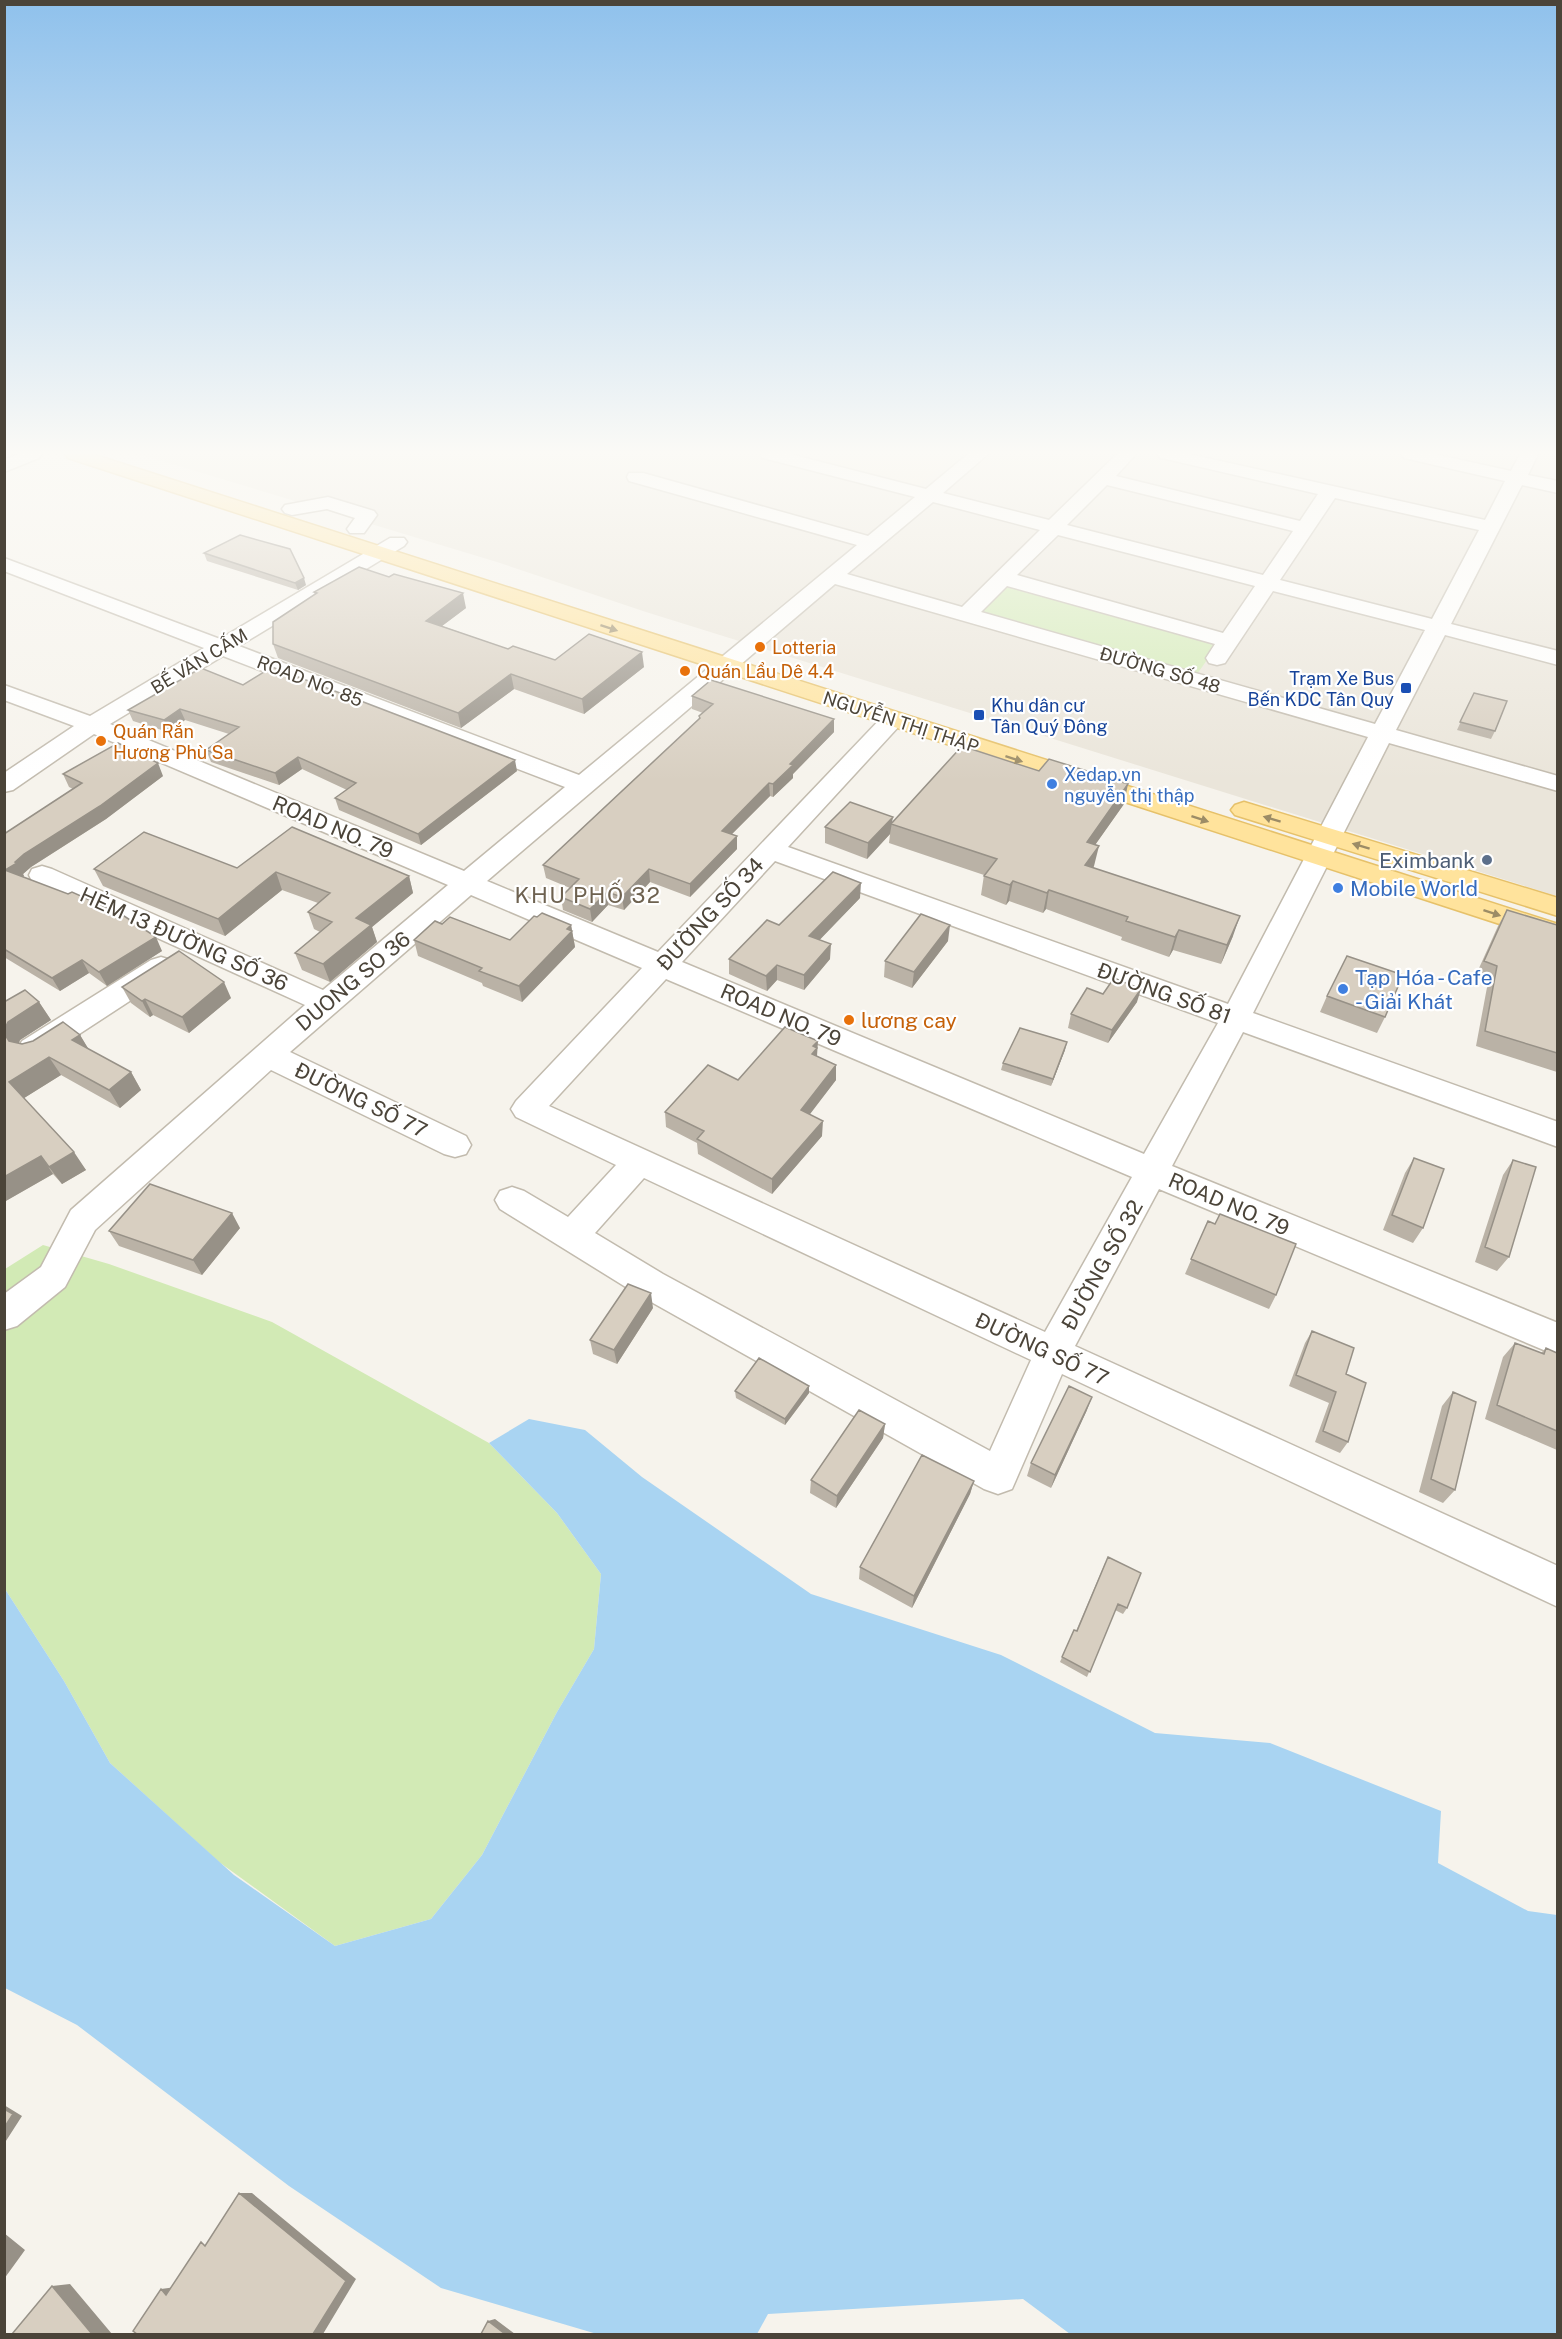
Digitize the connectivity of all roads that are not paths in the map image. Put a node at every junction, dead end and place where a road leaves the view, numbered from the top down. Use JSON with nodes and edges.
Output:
{"nodes":[{"id":1,"x":361,"y":563,"type":"edge"},
{"id":2,"x":437,"y":563,"type":"edge"},
{"id":3,"x":847,"y":563,"type":"edge"},
{"id":4,"x":1018,"y":563,"type":"edge"},
{"id":5,"x":1192,"y":563,"type":"edge"},
{"id":6,"x":1280,"y":563,"type":"edge"},
{"id":7,"x":1472,"y":563,"type":"edge"},
{"id":8,"x":4,"y":564,"type":"edge"},
{"id":9,"x":831,"y":576,"type":"junction"},
{"id":10,"x":1003,"y":578,"type":"junction"},
{"id":11,"x":1267,"y":583,"type":"junction"},
{"id":12,"x":966,"y":615,"type":"junction"},
{"id":13,"x":1438,"y":627,"type":"junction"},
{"id":14,"x":1229,"y":641,"type":"junction"},
{"id":15,"x":223,"y":648,"type":"junction"},
{"id":16,"x":1557,"y":658,"type":"edge"},
{"id":17,"x":731,"y":659,"type":"junction"},
{"id":18,"x":1200,"y":682,"type":"junction"},
{"id":19,"x":10,"y":699,"type":"edge"},
{"id":20,"x":893,"y":719,"type":"junction"},
{"id":21,"x":93,"y":725,"type":"junction"},
{"id":22,"x":1382,"y":734,"type":"junction"},
{"id":23,"x":582,"y":784,"type":"junction"},
{"id":24,"x":1557,"y":784,"type":"edge"},
{"id":25,"x":4,"y":785,"type":"edge"},
{"id":26,"x":1322,"y":847,"type":"junction"},
{"id":27,"x":770,"y":850,"type":"junction"},
{"id":28,"x":42,"y":875,"type":"dead end"},
{"id":29,"x":468,"y":884,"type":"junction"},
{"id":30,"x":1557,"y":907,"type":"edge"},
{"id":31,"x":1557,"y":934,"type":"edge"},
{"id":32,"x":196,"y":945,"type":"junction"},
{"id":33,"x":662,"y":965,"type":"junction"},
{"id":34,"x":326,"y":1003,"type":"junction"},
{"id":35,"x":1234,"y":1019,"type":"junction"},
{"id":36,"x":33,"y":1049,"type":"edge"},
{"id":37,"x":268,"y":1054,"type":"junction"},
{"id":38,"x":527,"y":1109,"type":"joint"},
{"id":39,"x":1557,"y":1136,"type":"edge"},
{"id":40,"x":454,"y":1145,"type":"dead end"},
{"id":41,"x":639,"y":1161,"type":"junction"},
{"id":42,"x":1153,"y":1172,"type":"junction"},
{"id":43,"x":512,"y":1200,"type":"dead end"},
{"id":44,"x":572,"y":1236,"type":"junction"},
{"id":45,"x":4,"y":1315,"type":"edge"},
{"id":46,"x":1557,"y":1340,"type":"edge"},
{"id":47,"x":1053,"y":1354,"type":"junction"},
{"id":48,"x":1557,"y":1587,"type":"edge"}],
"edges":[{"from":1,"to":15,"type":"street","name":"BẾ VĂN CẤM"},
{"from":2,"to":17,"type":"main road","name":"NGUYỄN THỊ THẬP"},
{"from":3,"to":9,"type":"street","name":"DUONG SO 36"},
{"from":4,"to":10,"type":"street"},
{"from":5,"to":11,"type":"street"},
{"from":6,"to":11,"type":"street"},
{"from":7,"to":13,"type":"street","name":"ĐƯỜNG SỐ 32"},
{"from":8,"to":15,"type":"street","name":"ROAD NO. 85"},
{"from":9,"to":12,"type":"street","name":"ĐƯỜNG SỐ 48"},
{"from":9,"to":17,"type":"street","name":"DUONG SO 36"},
{"from":10,"to":12,"type":"street"},
{"from":10,"to":14,"type":"street"},
{"from":11,"to":13,"type":"street"},
{"from":11,"to":14,"type":"street"},
{"from":12,"to":18,"type":"street","name":"ĐƯỜNG SỐ 48"},
{"from":13,"to":16,"type":"street"},
{"from":13,"to":22,"type":"street","name":"ĐƯỜNG SỐ 32"},
{"from":14,"to":18,"type":"street"},
{"from":15,"to":21,"type":"street","name":"BẾ VĂN CẤM"},
{"from":15,"to":23,"type":"street","name":"ROAD NO. 85"},
{"from":17,"to":20,"type":"main road","name":"NGUYỄN THỊ THẬP"},
{"from":17,"to":23,"type":"street","name":"DUONG SO 36"},
{"from":26,"to":17,"type":"main road","name":"NGUYỄN THỊ THẬP","one_way":true},
{"from":18,"to":22,"type":"street","name":"ĐƯỜNG SỐ 48"},
{"from":19,"to":21,"type":"street","name":"ROAD NO. 79"},
{"from":20,"to":26,"type":"main road","name":"NGUYỄN THỊ THẬP","one_way":true},
{"from":20,"to":27,"type":"street","name":"ĐƯỜNG SỐ 34"},
{"from":21,"to":25,"type":"street","name":"BẾ VĂN CẤM"},
{"from":21,"to":29,"type":"street","name":"ROAD NO. 79"},
{"from":22,"to":24,"type":"street","name":"ĐƯỜNG SỐ 48"},
{"from":22,"to":26,"type":"street","name":"ĐƯỜNG SỐ 32"},
{"from":23,"to":29,"type":"street","name":"DUONG SO 36"},
{"from":30,"to":26,"type":"main road","name":"NGUYỄN THỊ THẬP","one_way":true},
{"from":26,"to":31,"type":"main road","name":"NGUYỄN THỊ THẬP","one_way":true},
{"from":26,"to":35,"type":"street","name":"ĐƯỜNG SỐ 32"},
{"from":27,"to":33,"type":"street","name":"ĐƯỜNG SỐ 34"},
{"from":27,"to":35,"type":"street","name":"ĐƯỜNG SỐ 81"},
{"from":28,"to":32,"type":"street","name":"HẺM 13 ĐƯỜNG SỐ 36"},
{"from":29,"to":33,"type":"street","name":"ROAD NO. 79"},
{"from":29,"to":34,"type":"street","name":"DUONG SO 36"},
{"from":32,"to":34,"type":"street","name":"HẺM 13 ĐƯỜNG SỐ 36"},
{"from":32,"to":36,"type":"street"},
{"from":33,"to":38,"type":"street","name":"ĐƯỜNG SỐ 34"},
{"from":33,"to":42,"type":"street","name":"ROAD NO. 79"},
{"from":34,"to":37,"type":"street","name":"DUONG SO 36"},
{"from":35,"to":39,"type":"street","name":"ĐƯỜNG SỐ 81"},
{"from":35,"to":42,"type":"street","name":"ĐƯỜNG SỐ 32"},
{"from":37,"to":40,"type":"street","name":"ĐƯỜNG SỐ 77"},
{"from":37,"to":45,"type":"street","name":"DUONG SO 36"},
{"from":38,"to":41,"type":"street","name":"ĐƯỜNG SỐ 77"},
{"from":41,"to":44,"type":"street"},
{"from":41,"to":47,"type":"street","name":"ĐƯỜNG SỐ 77"},
{"from":42,"to":46,"type":"street","name":"ROAD NO. 79"},
{"from":42,"to":47,"type":"street","name":"ĐƯỜNG SỐ 32"},
{"from":43,"to":44,"type":"street"},
{"from":44,"to":47,"type":"street","name":"ĐƯỜNG SỐ 32"},
{"from":47,"to":48,"type":"street","name":"ĐƯỜNG SỐ 77"}]}
